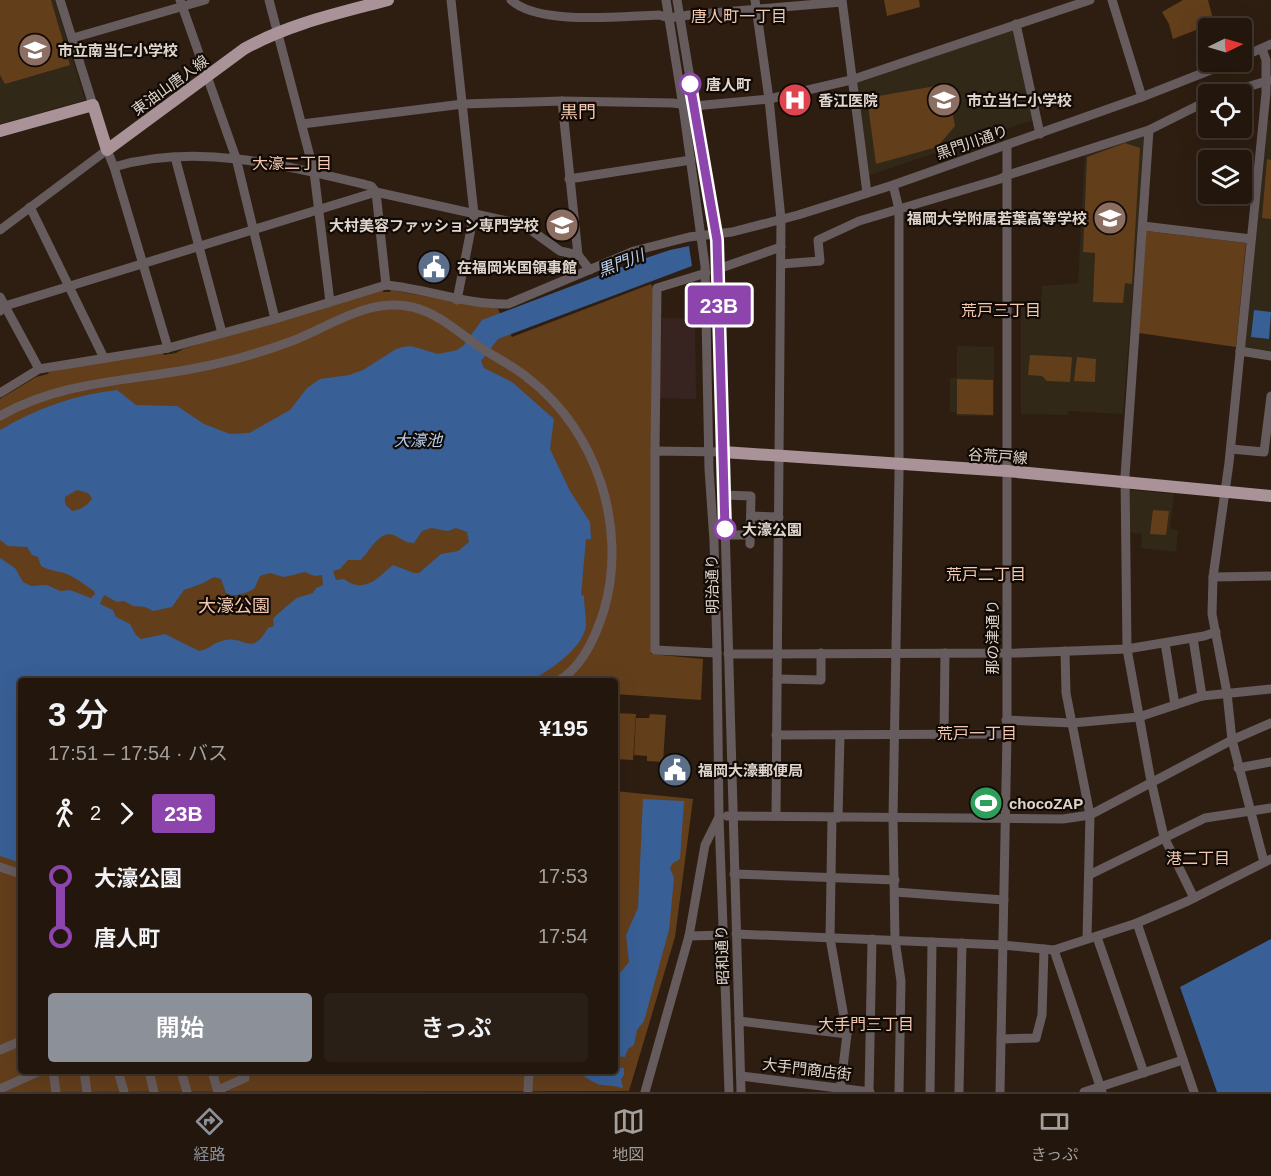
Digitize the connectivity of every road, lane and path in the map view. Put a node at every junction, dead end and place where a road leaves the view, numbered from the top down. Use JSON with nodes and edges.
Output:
{"nodes":[{"id":1,"x":60,"y":0,"type":"edge"},
{"id":2,"x":205,"y":0,"type":"edge"},
{"id":3,"x":269,"y":0,"type":"edge"},
{"id":4,"x":388,"y":0,"type":"edge"},
{"id":5,"x":451,"y":0,"type":"edge"},
{"id":6,"x":511,"y":0,"type":"edge"},
{"id":7,"x":666,"y":0,"type":"edge"},
{"id":8,"x":677,"y":0,"type":"edge"},
{"id":9,"x":1090,"y":0,"type":"edge"},
{"id":10,"x":1112,"y":0,"type":"edge"},
{"id":11,"x":842,"y":1,"type":"edge"},
{"id":12,"x":181,"y":3,"type":"edge"},
{"id":13,"x":1074,"y":3,"type":"edge"},
{"id":14,"x":348,"y":5,"type":"edge"},
{"id":15,"x":756,"y":5,"type":"edge"},
{"id":16,"x":680,"y":16,"type":"junction"},
{"id":17,"x":669,"y":18,"type":"junction"},
{"id":18,"x":1016,"y":24,"type":"junction"},
{"id":19,"x":278,"y":32,"type":"junction"},
{"id":20,"x":73,"y":38,"type":"junction"},
{"id":21,"x":1271,"y":44,"type":"edge"},
{"id":22,"x":1262,"y":50,"type":"junction"},
{"id":23,"x":1252,"y":54,"type":"edge"},
{"id":24,"x":1206,"y":72,"type":"edge"},
{"id":25,"x":207,"y":77,"type":"junction"},
{"id":26,"x":851,"y":80,"type":"junction"},
{"id":27,"x":1269,"y":81,"type":"edge"},
{"id":28,"x":1252,"y":86,"type":"edge"},
{"id":29,"x":1142,"y":97,"type":"junction"},
{"id":30,"x":769,"y":99,"type":"junction"},
{"id":31,"x":562,"y":101,"type":"junction"},
{"id":32,"x":464,"y":104,"type":"junction"},
{"id":33,"x":93,"y":105,"type":"junction"},
{"id":34,"x":684,"y":106,"type":"junction"},
{"id":35,"x":694,"y":106,"type":"junction"},
{"id":36,"x":1198,"y":106,"type":"edge"},
{"id":37,"x":302,"y":124,"type":"junction"},
{"id":38,"x":1149,"y":130,"type":"junction"},
{"id":39,"x":0,"y":131,"type":"edge"},
{"id":40,"x":1040,"y":134,"type":"junction"},
{"id":41,"x":1007,"y":145,"type":"junction"},
{"id":42,"x":107,"y":150,"type":"junction"},
{"id":43,"x":175,"y":157,"type":"junction"},
{"id":44,"x":236,"y":158,"type":"junction"},
{"id":45,"x":691,"y":160,"type":"junction"},
{"id":46,"x":114,"y":167,"type":"junction"},
{"id":47,"x":314,"y":172,"type":"junction"},
{"id":48,"x":1008,"y":175,"type":"junction"},
{"id":49,"x":569,"y":179,"type":"junction"},
{"id":50,"x":893,"y":185,"type":"junction"},
{"id":51,"x":376,"y":192,"type":"junction"},
{"id":52,"x":867,"y":193,"type":"junction"},
{"id":53,"x":30,"y":207,"type":"junction"},
{"id":54,"x":899,"y":208,"type":"junction"},
{"id":55,"x":318,"y":210,"type":"junction"},
{"id":56,"x":474,"y":214,"type":"junction"},
{"id":57,"x":781,"y":219,"type":"junction"},
{"id":58,"x":1143,"y":226,"type":"junction"},
{"id":59,"x":0,"y":230,"type":"edge"},
{"id":60,"x":253,"y":230,"type":"junction"},
{"id":61,"x":717,"y":237,"type":"junction"},
{"id":62,"x":702,"y":239,"type":"junction"},
{"id":63,"x":1251,"y":239,"type":"junction"},
{"id":64,"x":199,"y":246,"type":"junction"},
{"id":65,"x":781,"y":247,"type":"junction"},
{"id":66,"x":578,"y":255,"type":"junction"},
{"id":67,"x":142,"y":264,"type":"junction"},
{"id":68,"x":781,"y":264,"type":"junction"},
{"id":69,"x":718,"y":267,"type":"junction"},
{"id":70,"x":705,"y":269,"type":"junction"},
{"id":71,"x":590,"y":270,"type":"junction"},
{"id":72,"x":386,"y":285,"type":"junction"},
{"id":73,"x":69,"y":286,"type":"junction"},
{"id":74,"x":0,"y":297,"type":"edge"},
{"id":75,"x":457,"y":300,"type":"junction"},
{"id":76,"x":330,"y":302,"type":"junction"},
{"id":77,"x":2,"y":308,"type":"edge"},
{"id":78,"x":275,"y":319,"type":"junction"},
{"id":79,"x":222,"y":333,"type":"junction"},
{"id":80,"x":168,"y":348,"type":"junction"},
{"id":81,"x":1240,"y":351,"type":"junction"},
{"id":82,"x":1271,"y":356,"type":"edge"},
{"id":83,"x":104,"y":358,"type":"junction"},
{"id":84,"x":39,"y":369,"type":"junction"},
{"id":85,"x":0,"y":393,"type":"edge"},
{"id":86,"x":1271,"y":396,"type":"edge"},
{"id":87,"x":0,"y":416,"type":"edge"},
{"id":88,"x":1269,"y":426,"type":"edge"},
{"id":89,"x":1230,"y":448,"type":"junction"},
{"id":90,"x":655,"y":452,"type":"junction"},
{"id":91,"x":709,"y":452,"type":"junction"},
{"id":92,"x":723,"y":452,"type":"junction"},
{"id":93,"x":1267,"y":452,"type":"edge"},
{"id":94,"x":780,"y":455,"type":"junction"},
{"id":95,"x":898,"y":465,"type":"junction"},
{"id":96,"x":1007,"y":471,"type":"junction"},
{"id":97,"x":1125,"y":481,"type":"junction"},
{"id":98,"x":1224,"y":492,"type":"junction"},
{"id":99,"x":724,"y":495,"type":"junction"},
{"id":100,"x":1271,"y":496,"type":"edge"},
{"id":101,"x":751,"y":516,"type":"junction"},
{"id":102,"x":779,"y":517,"type":"junction"},
{"id":103,"x":726,"y":535,"type":"junction"},
{"id":104,"x":1271,"y":576,"type":"edge"},
{"id":105,"x":1213,"y":577,"type":"junction"},
{"id":106,"x":1216,"y":632,"type":"junction"},
{"id":107,"x":1193,"y":638,"type":"junction"},
{"id":108,"x":1165,"y":643,"type":"junction"},
{"id":109,"x":1127,"y":649,"type":"junction"},
{"id":110,"x":1065,"y":651,"type":"junction"},
{"id":111,"x":717,"y":653,"type":"junction"},
{"id":112,"x":821,"y":653,"type":"junction"},
{"id":113,"x":895,"y":653,"type":"junction"},
{"id":114,"x":945,"y":653,"type":"junction"},
{"id":115,"x":1007,"y":653,"type":"junction"},
{"id":116,"x":728,"y":654,"type":"junction"},
{"id":117,"x":777,"y":655,"type":"junction"},
{"id":118,"x":563,"y":678,"type":"edge"},
{"id":119,"x":777,"y":679,"type":"junction"},
{"id":120,"x":1271,"y":688,"type":"edge"},
{"id":121,"x":1227,"y":693,"type":"junction"},
{"id":122,"x":1202,"y":696,"type":"junction"},
{"id":123,"x":1175,"y":705,"type":"junction"},
{"id":124,"x":1139,"y":717,"type":"junction"},
{"id":125,"x":1006,"y":720,"type":"junction"},
{"id":126,"x":1072,"y":723,"type":"junction"},
{"id":127,"x":1271,"y":723,"type":"edge"},
{"id":128,"x":1007,"y":734,"type":"junction"},
{"id":129,"x":776,"y":735,"type":"junction"},
{"id":130,"x":840,"y":735,"type":"junction"},
{"id":131,"x":894,"y":735,"type":"junction"},
{"id":132,"x":944,"y":735,"type":"junction"},
{"id":133,"x":1232,"y":740,"type":"junction"},
{"id":134,"x":1271,"y":762,"type":"edge"},
{"id":135,"x":1238,"y":768,"type":"junction"},
{"id":136,"x":1151,"y":782,"type":"junction"},
{"id":137,"x":1271,"y":808,"type":"edge"},
{"id":138,"x":1252,"y":810,"type":"junction"},
{"id":139,"x":1090,"y":815,"type":"junction"},
{"id":140,"x":732,"y":816,"type":"junction"},
{"id":141,"x":776,"y":816,"type":"junction"},
{"id":142,"x":719,"y":817,"type":"junction"},
{"id":143,"x":835,"y":817,"type":"junction"},
{"id":144,"x":893,"y":818,"type":"junction"},
{"id":145,"x":1005,"y":819,"type":"junction"},
{"id":146,"x":1164,"y":837,"type":"junction"},
{"id":147,"x":1267,"y":861,"type":"edge"},
{"id":148,"x":0,"y":867,"type":"edge"},
{"id":149,"x":18,"y":873,"type":"edge"},
{"id":150,"x":734,"y":874,"type":"junction"},
{"id":151,"x":1089,"y":875,"type":"junction"},
{"id":152,"x":830,"y":878,"type":"junction"},
{"id":153,"x":895,"y":880,"type":"junction"},
{"id":154,"x":895,"y":892,"type":"junction"},
{"id":155,"x":1194,"y":897,"type":"junction"},
{"id":156,"x":1004,"y":900,"type":"junction"},
{"id":157,"x":1137,"y":923,"type":"junction"},
{"id":158,"x":736,"y":934,"type":"junction"},
{"id":159,"x":724,"y":935,"type":"junction"},
{"id":160,"x":689,"y":936,"type":"junction"},
{"id":161,"x":830,"y":938,"type":"junction"},
{"id":162,"x":872,"y":939,"type":"junction"},
{"id":163,"x":1087,"y":939,"type":"junction"},
{"id":164,"x":895,"y":940,"type":"junction"},
{"id":165,"x":1098,"y":940,"type":"dead end"},
{"id":166,"x":932,"y":942,"type":"junction"},
{"id":167,"x":962,"y":943,"type":"junction"},
{"id":168,"x":1003,"y":945,"type":"junction"},
{"id":169,"x":1044,"y":949,"type":"junction"},
{"id":170,"x":1054,"y":950,"type":"junction"},
{"id":171,"x":739,"y":1021,"type":"junction"},
{"id":172,"x":847,"y":1034,"type":"junction"},
{"id":173,"x":1001,"y":1039,"type":"junction"},
{"id":174,"x":18,"y":1042,"type":"edge"},
{"id":175,"x":0,"y":1050,"type":"edge"},
{"id":176,"x":1184,"y":1060,"type":"junction"},
{"id":177,"x":1144,"y":1073,"type":"junction"},
{"id":178,"x":33,"y":1074,"type":"edge"},
{"id":179,"x":53,"y":1074,"type":"edge"},
{"id":180,"x":84,"y":1074,"type":"edge"},
{"id":181,"x":119,"y":1074,"type":"edge"},
{"id":182,"x":150,"y":1074,"type":"edge"},
{"id":183,"x":182,"y":1074,"type":"edge"},
{"id":184,"x":213,"y":1074,"type":"edge"},
{"id":185,"x":244,"y":1074,"type":"edge"},
{"id":186,"x":529,"y":1074,"type":"edge"},
{"id":187,"x":741,"y":1076,"type":"junction"},
{"id":188,"x":0,"y":1089,"type":"edge"},
{"id":189,"x":1101,"y":1089,"type":"edge"},
{"id":190,"x":840,"y":1090,"type":"edge"},
{"id":191,"x":218,"y":1091,"type":"edge"},
{"id":192,"x":56,"y":1092,"type":"edge"},
{"id":193,"x":87,"y":1092,"type":"edge"},
{"id":194,"x":124,"y":1092,"type":"edge"},
{"id":195,"x":154,"y":1092,"type":"edge"},
{"id":196,"x":187,"y":1092,"type":"edge"},
{"id":197,"x":528,"y":1092,"type":"edge"},
{"id":198,"x":645,"y":1092,"type":"edge"},
{"id":199,"x":729,"y":1092,"type":"edge"},
{"id":200,"x":741,"y":1092,"type":"edge"},
{"id":201,"x":869,"y":1092,"type":"edge"},
{"id":202,"x":899,"y":1092,"type":"edge"},
{"id":203,"x":930,"y":1092,"type":"edge"},
{"id":204,"x":959,"y":1092,"type":"edge"},
{"id":205,"x":1000,"y":1092,"type":"edge"},
{"id":206,"x":1084,"y":1092,"type":"edge"},
{"id":207,"x":1194,"y":1092,"type":"edge"}],
"edges":[{"from":1,"to":20,"type":"street"},
{"from":2,"to":12,"type":"street"},
{"from":3,"to":19,"type":"street"},
{"from":4,"to":14,"type":"main road","name":"東油山唐人線"},
{"from":5,"to":32,"type":"street"},
{"from":6,"to":17,"type":"street"},
{"from":7,"to":17,"type":"street"},
{"from":8,"to":16,"type":"street"},
{"from":9,"to":13,"type":"street"},
{"from":10,"to":29,"type":"street"},
{"from":11,"to":15,"type":"street"},
{"from":11,"to":26,"type":"street"},
{"from":12,"to":20,"type":"street"},
{"from":12,"to":25,"type":"street"},
{"from":13,"to":18,"type":"street"},
{"from":14,"to":19,"type":"main road","name":"東油山唐人線"},
{"from":15,"to":16,"type":"street"},
{"from":15,"to":30,"type":"street"},
{"from":16,"to":17,"type":"street"},
{"from":16,"to":35,"type":"street"},
{"from":17,"to":34,"type":"street"},
{"from":18,"to":26,"type":"street"},
{"from":18,"to":40,"type":"street"},
{"from":19,"to":25,"type":"main road","name":"東油山唐人線"},
{"from":19,"to":37,"type":"street"},
{"from":20,"to":33,"type":"street"},
{"from":21,"to":22,"type":"street"},
{"from":22,"to":23,"type":"street"},
{"from":22,"to":27,"type":"street"},
{"from":24,"to":29,"type":"street","name":"黒門川通り"},
{"from":25,"to":42,"type":"main road","name":"東油山唐人線"},
{"from":25,"to":44,"type":"street"},
{"from":26,"to":30,"type":"street"},
{"from":26,"to":52,"type":"street"},
{"from":27,"to":28,"type":"street"},
{"from":27,"to":63,"type":"street"},
{"from":29,"to":40,"type":"street","name":"黒門川通り"},
{"from":30,"to":35,"type":"street"},
{"from":30,"to":57,"type":"street"},
{"from":31,"to":32,"type":"street"},
{"from":31,"to":34,"type":"street"},
{"from":31,"to":49,"type":"street"},
{"from":32,"to":37,"type":"street"},
{"from":32,"to":56,"type":"street"},
{"from":33,"to":39,"type":"main road"},
{"from":33,"to":42,"type":"main road"},
{"from":34,"to":35,"type":"street"},
{"from":34,"to":45,"type":"street"},
{"from":35,"to":61,"type":"street"},
{"from":36,"to":38,"type":"street"},
{"from":37,"to":47,"type":"street"},
{"from":38,"to":48,"type":"street"},
{"from":38,"to":58,"type":"street"},
{"from":40,"to":41,"type":"street","name":"黒門川通り"},
{"from":41,"to":48,"type":"street","name":"那の津通り"},
{"from":41,"to":50,"type":"street","name":"黒門川通り"},
{"from":42,"to":46,"type":"street"},
{"from":42,"to":53,"type":"street"},
{"from":43,"to":44,"type":"street"},
{"from":43,"to":46,"type":"street"},
{"from":43,"to":64,"type":"street"},
{"from":44,"to":47,"type":"street"},
{"from":44,"to":60,"type":"street"},
{"from":45,"to":49,"type":"street"},
{"from":45,"to":62,"type":"street"},
{"from":46,"to":67,"type":"street"},
{"from":47,"to":51,"type":"street"},
{"from":47,"to":55,"type":"street"},
{"from":48,"to":54,"type":"street"},
{"from":48,"to":96,"type":"street","name":"那の津通り"},
{"from":49,"to":66,"type":"street"},
{"from":50,"to":52,"type":"street","name":"黒門川通り"},
{"from":50,"to":54,"type":"street"},
{"from":51,"to":55,"type":"street"},
{"from":51,"to":56,"type":"street"},
{"from":51,"to":72,"type":"street"},
{"from":52,"to":57,"type":"street","name":"黒門川通り"},
{"from":53,"to":59,"type":"street"},
{"from":53,"to":73,"type":"street"},
{"from":54,"to":68,"type":"street"},
{"from":54,"to":95,"type":"street"},
{"from":55,"to":60,"type":"street"},
{"from":55,"to":76,"type":"street"},
{"from":56,"to":66,"type":"street"},
{"from":56,"to":75,"type":"street"},
{"from":57,"to":61,"type":"street","name":"黒門川通り"},
{"from":57,"to":65,"type":"street"},
{"from":58,"to":63,"type":"street"},
{"from":58,"to":97,"type":"street"},
{"from":60,"to":64,"type":"street"},
{"from":60,"to":78,"type":"street"},
{"from":61,"to":62,"type":"street","name":"黒門川通り"},
{"from":61,"to":69,"type":"street","name":"明治通り"},
{"from":62,"to":70,"type":"street","name":"明治通り"},
{"from":62,"to":71,"type":"street","name":"黒門川通り"},
{"from":63,"to":81,"type":"street"},
{"from":64,"to":67,"type":"street"},
{"from":64,"to":79,"type":"street"},
{"from":65,"to":68,"type":"street"},
{"from":65,"to":69,"type":"street"},
{"from":66,"to":71,"type":"street"},
{"from":67,"to":73,"type":"street"},
{"from":67,"to":80,"type":"street"},
{"from":68,"to":94,"type":"street"},
{"from":69,"to":92,"type":"street","name":"明治通り"},
{"from":70,"to":90,"type":"street"},
{"from":70,"to":91,"type":"street","name":"明治通り"},
{"from":71,"to":75,"type":"street","name":"黒門川通り"},
{"from":72,"to":75,"type":"street","name":"黒門川通り"},
{"from":72,"to":76,"type":"street"},
{"from":73,"to":77,"type":"street"},
{"from":73,"to":83,"type":"street"},
{"from":74,"to":77,"type":"street"},
{"from":76,"to":78,"type":"street"},
{"from":77,"to":84,"type":"street"},
{"from":78,"to":79,"type":"street"},
{"from":79,"to":80,"type":"street"},
{"from":80,"to":83,"type":"street"},
{"from":81,"to":82,"type":"street"},
{"from":81,"to":89,"type":"street"},
{"from":83,"to":84,"type":"street"},
{"from":84,"to":85,"type":"street"},
{"from":86,"to":88,"type":"street"},
{"from":87,"to":118,"type":"street"},
{"from":88,"to":93,"type":"street"},
{"from":89,"to":93,"type":"street"},
{"from":89,"to":98,"type":"street"},
{"from":90,"to":91,"type":"street"},
{"from":90,"to":111,"type":"street"},
{"from":91,"to":92,"type":"street"},
{"from":91,"to":111,"type":"street","name":"明治通り"},
{"from":92,"to":94,"type":"main road","name":"谷荒戸線"},
{"from":92,"to":99,"type":"street","name":"明治通り"},
{"from":94,"to":95,"type":"main road","name":"谷荒戸線"},
{"from":94,"to":102,"type":"street"},
{"from":95,"to":96,"type":"main road","name":"谷荒戸線"},
{"from":95,"to":113,"type":"street"},
{"from":96,"to":97,"type":"main road","name":"谷荒戸線"},
{"from":96,"to":115,"type":"street","name":"那の津通り"},
{"from":97,"to":98,"type":"main road","name":"谷荒戸線"},
{"from":97,"to":109,"type":"street"},
{"from":98,"to":100,"type":"main road","name":"谷荒戸線"},
{"from":98,"to":105,"type":"street"},
{"from":99,"to":101,"type":"street"},
{"from":99,"to":103,"type":"street","name":"明治通り"},
{"from":101,"to":102,"type":"street"},
{"from":101,"to":103,"type":"street"},
{"from":102,"to":117,"type":"street"},
{"from":103,"to":116,"type":"street","name":"明治通り"},
{"from":104,"to":105,"type":"street"},
{"from":105,"to":106,"type":"street"},
{"from":106,"to":107,"type":"street"},
{"from":106,"to":121,"type":"street"},
{"from":107,"to":108,"type":"street"},
{"from":107,"to":122,"type":"street"},
{"from":108,"to":109,"type":"street"},
{"from":108,"to":123,"type":"street"},
{"from":109,"to":110,"type":"street"},
{"from":109,"to":124,"type":"street"},
{"from":110,"to":115,"type":"street"},
{"from":110,"to":126,"type":"street"},
{"from":111,"to":142,"type":"street","name":"明治通り"},
{"from":112,"to":113,"type":"street"},
{"from":112,"to":117,"type":"street"},
{"from":112,"to":119,"type":"street"},
{"from":113,"to":114,"type":"street"},
{"from":113,"to":131,"type":"street"},
{"from":114,"to":115,"type":"street"},
{"from":114,"to":132,"type":"street"},
{"from":115,"to":125,"type":"street","name":"那の津通り"},
{"from":116,"to":117,"type":"street"},
{"from":116,"to":140,"type":"street","name":"明治通り"},
{"from":117,"to":119,"type":"street"},
{"from":119,"to":129,"type":"street"},
{"from":120,"to":121,"type":"street"},
{"from":121,"to":122,"type":"street"},
{"from":121,"to":133,"type":"street"},
{"from":122,"to":123,"type":"street"},
{"from":123,"to":124,"type":"street"},
{"from":124,"to":126,"type":"street"},
{"from":124,"to":136,"type":"street"},
{"from":125,"to":126,"type":"street"},
{"from":125,"to":128,"type":"street","name":"那の津通り"},
{"from":126,"to":139,"type":"street"},
{"from":127,"to":133,"type":"street"},
{"from":128,"to":132,"type":"street"},
{"from":128,"to":145,"type":"street","name":"那の津通り"},
{"from":129,"to":130,"type":"street"},
{"from":129,"to":141,"type":"street"},
{"from":130,"to":131,"type":"street"},
{"from":130,"to":143,"type":"street"},
{"from":131,"to":132,"type":"street"},
{"from":131,"to":144,"type":"street"},
{"from":133,"to":135,"type":"street"},
{"from":133,"to":136,"type":"street"},
{"from":134,"to":135,"type":"street"},
{"from":135,"to":138,"type":"street"},
{"from":136,"to":139,"type":"street"},
{"from":136,"to":146,"type":"street"},
{"from":137,"to":138,"type":"street"},
{"from":138,"to":146,"type":"street"},
{"from":138,"to":147,"type":"street"},
{"from":139,"to":145,"type":"street"},
{"from":139,"to":151,"type":"street"},
{"from":140,"to":141,"type":"street"},
{"from":140,"to":142,"type":"street"},
{"from":140,"to":150,"type":"street","name":"昭和通り"},
{"from":141,"to":143,"type":"street"},
{"from":142,"to":159,"type":"street","name":"昭和通り"},
{"from":142,"to":160,"type":"street","name":"明治通り"},
{"from":143,"to":144,"type":"street"},
{"from":143,"to":152,"type":"street"},
{"from":144,"to":145,"type":"street"},
{"from":144,"to":153,"type":"street"},
{"from":145,"to":156,"type":"street","name":"那の津通り"},
{"from":146,"to":151,"type":"street"},
{"from":146,"to":155,"type":"street"},
{"from":147,"to":155,"type":"street"},
{"from":148,"to":149,"type":"street"},
{"from":150,"to":152,"type":"street"},
{"from":150,"to":158,"type":"street","name":"昭和通り"},
{"from":151,"to":163,"type":"street"},
{"from":152,"to":153,"type":"street"},
{"from":152,"to":161,"type":"street"},
{"from":153,"to":154,"type":"street"},
{"from":154,"to":156,"type":"street"},
{"from":154,"to":164,"type":"street"},
{"from":155,"to":157,"type":"street"},
{"from":156,"to":168,"type":"street","name":"那の津通り"},
{"from":157,"to":163,"type":"street"},
{"from":157,"to":176,"type":"street"},
{"from":158,"to":161,"type":"street"},
{"from":158,"to":171,"type":"street","name":"昭和通り"},
{"from":159,"to":160,"type":"street"},
{"from":159,"to":199,"type":"street","name":"昭和通り"},
{"from":160,"to":198,"type":"street","name":"明治通り"},
{"from":161,"to":162,"type":"street"},
{"from":161,"to":172,"type":"street"},
{"from":162,"to":164,"type":"street"},
{"from":162,"to":201,"type":"street"},
{"from":163,"to":170,"type":"street"},
{"from":164,"to":166,"type":"street"},
{"from":164,"to":202,"type":"street"},
{"from":165,"to":177,"type":"street"},
{"from":166,"to":167,"type":"street"},
{"from":166,"to":203,"type":"street"},
{"from":167,"to":168,"type":"street"},
{"from":167,"to":204,"type":"street"},
{"from":168,"to":169,"type":"street"},
{"from":168,"to":173,"type":"street","name":"那の津通り"},
{"from":169,"to":170,"type":"street"},
{"from":169,"to":173,"type":"street"},
{"from":170,"to":189,"type":"street"},
{"from":171,"to":172,"type":"street"},
{"from":171,"to":187,"type":"street","name":"昭和通り"},
{"from":172,"to":190,"type":"street"},
{"from":173,"to":205,"type":"street","name":"那の津通り"},
{"from":174,"to":175,"type":"street"},
{"from":176,"to":177,"type":"street"},
{"from":176,"to":207,"type":"street"},
{"from":177,"to":189,"type":"street"},
{"from":178,"to":188,"type":"street"},
{"from":179,"to":192,"type":"street"},
{"from":180,"to":193,"type":"street"},
{"from":181,"to":194,"type":"street"},
{"from":182,"to":195,"type":"street"},
{"from":183,"to":196,"type":"street"},
{"from":184,"to":191,"type":"street"},
{"from":185,"to":191,"type":"street"},
{"from":186,"to":197,"type":"street"},
{"from":187,"to":190,"type":"street","name":"大手門商店街"},
{"from":187,"to":200,"type":"street","name":"昭和通り"},
{"from":189,"to":206,"type":"street"},
{"from":190,"to":201,"type":"street","name":"大手門商店街"}]}
